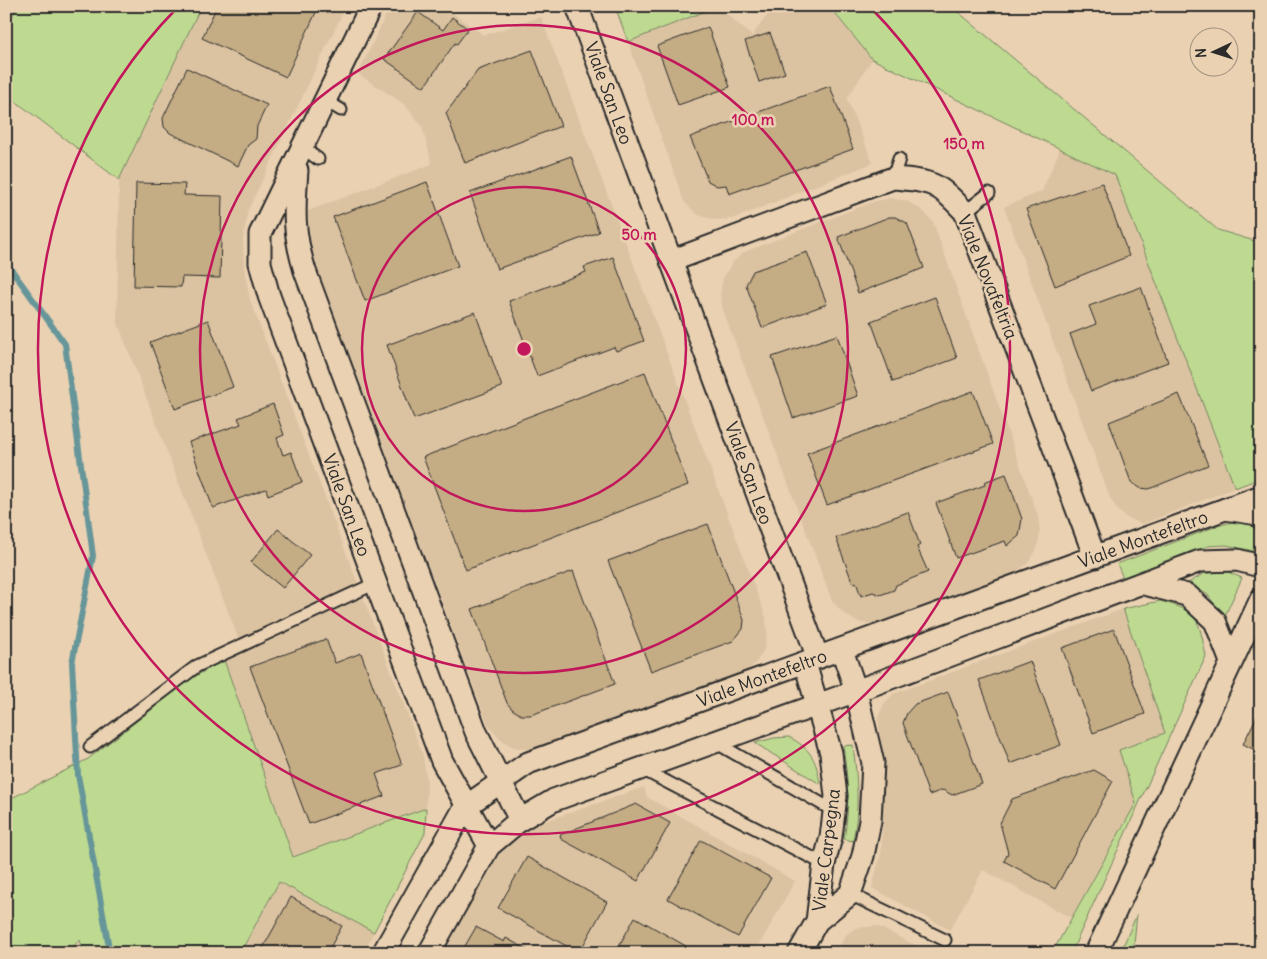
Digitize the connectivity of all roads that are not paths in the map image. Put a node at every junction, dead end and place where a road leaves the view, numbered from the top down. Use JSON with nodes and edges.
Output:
{"nodes":[{"id":1,"x":371,"y":6,"type":"edge"},
{"id":2,"x":577,"y":6,"type":"edge"},
{"id":3,"x":306,"y":156,"type":"junction"},
{"id":4,"x":989,"y":193,"type":"dead end"},
{"id":5,"x":965,"y":212,"type":"junction"},
{"id":6,"x":671,"y":261,"type":"junction"},
{"id":7,"x":1261,"y":496,"type":"edge"},
{"id":8,"x":1225,"y":509,"type":"junction"},
{"id":9,"x":1261,"y":518,"type":"edge"},
{"id":10,"x":1095,"y":557,"type":"junction"},
{"id":11,"x":1261,"y":564,"type":"edge"},
{"id":12,"x":376,"y":583,"type":"junction"},
{"id":13,"x":1144,"y":584,"type":"junction"},
{"id":14,"x":1261,"y":599,"type":"edge"},
{"id":15,"x":842,"y":650,"type":"junction"},
{"id":16,"x":811,"y":661,"type":"junction"},
{"id":17,"x":1231,"y":662,"type":"junction"},
{"id":18,"x":856,"y":691,"type":"junction"},
{"id":19,"x":819,"y":705,"type":"junction"},
{"id":20,"x":715,"y":742,"type":"junction"},
{"id":21,"x":90,"y":747,"type":"dead end"},
{"id":22,"x":641,"y":768,"type":"junction"},
{"id":23,"x":501,"y":782,"type":"junction"},
{"id":24,"x":465,"y":807,"type":"junction"},
{"id":25,"x":834,"y":811,"type":"junction"},
{"id":26,"x":520,"y":820,"type":"junction"},
{"id":27,"x":489,"y":846,"type":"junction"},
{"id":28,"x":824,"y":864,"type":"junction"},
{"id":29,"x":850,"y":894,"type":"junction"},
{"id":30,"x":817,"y":920,"type":"junction"},
{"id":31,"x":945,"y":940,"type":"dead end"},
{"id":32,"x":383,"y":953,"type":"edge"},
{"id":33,"x":429,"y":953,"type":"edge"},
{"id":34,"x":799,"y":953,"type":"edge"},
{"id":35,"x":1096,"y":953,"type":"edge"}],
"edges":[{"from":1,"to":3,"type":"street","name":"Viale San Leo"},
{"from":2,"to":6,"type":"street","name":"Viale San Leo"},
{"from":3,"to":12,"type":"street","name":"Viale San Leo"},
{"from":3,"to":23,"type":"street","name":"Viale San Leo"},
{"from":4,"to":5,"type":"lane"},
{"from":5,"to":6,"type":"street","name":"Viale Novafeltria"},
{"from":5,"to":10,"type":"street","name":"Viale Novafeltria"},
{"from":6,"to":16,"type":"street","name":"Viale San Leo"},
{"from":7,"to":8,"type":"street","name":"Viale Montefeltro"},
{"from":8,"to":9,"type":"street","name":"Viale Montefeltro"},
{"from":8,"to":10,"type":"street","name":"Viale Montefeltro"},
{"from":10,"to":15,"type":"street","name":"Viale Montefeltro"},
{"from":11,"to":13,"type":"street"},
{"from":12,"to":21,"type":"lane"},
{"from":12,"to":24,"type":"street","name":"Viale San Leo"},
{"from":13,"to":17,"type":"street"},
{"from":13,"to":18,"type":"street"},
{"from":14,"to":17,"type":"street"},
{"from":15,"to":16,"type":"street","name":"Viale Montefeltro"},
{"from":15,"to":18,"type":"street","name":"Viale Carpegna"},
{"from":16,"to":19,"type":"street","name":"Viale Carpegna"},
{"from":16,"to":23,"type":"street","name":"Viale Montefeltro"},
{"from":17,"to":35,"type":"street"},
{"from":18,"to":19,"type":"street"},
{"from":18,"to":29,"type":"street","name":"Viale Carpegna"},
{"from":19,"to":20,"type":"street"},
{"from":19,"to":25,"type":"street","name":"Viale Carpegna"},
{"from":20,"to":22,"type":"street"},
{"from":20,"to":25,"type":"lane"},
{"from":22,"to":26,"type":"street"},
{"from":22,"to":28,"type":"lane"},
{"from":23,"to":24,"type":"street","name":"Viale Montefeltro"},
{"from":23,"to":26,"type":"street","name":"Viale San Leo"},
{"from":24,"to":27,"type":"street","name":"Viale San Leo"},
{"from":24,"to":32,"type":"street","name":"Viale Montefeltro"},
{"from":25,"to":28,"type":"street","name":"Viale Carpegna"},
{"from":26,"to":27,"type":"street"},
{"from":27,"to":33,"type":"street"},
{"from":28,"to":30,"type":"street","name":"Viale Carpegna"},
{"from":29,"to":30,"type":"street","name":"Viale Carpegna"},
{"from":29,"to":31,"type":"lane"},
{"from":30,"to":34,"type":"street","name":"Viale Carpegna"}]}
